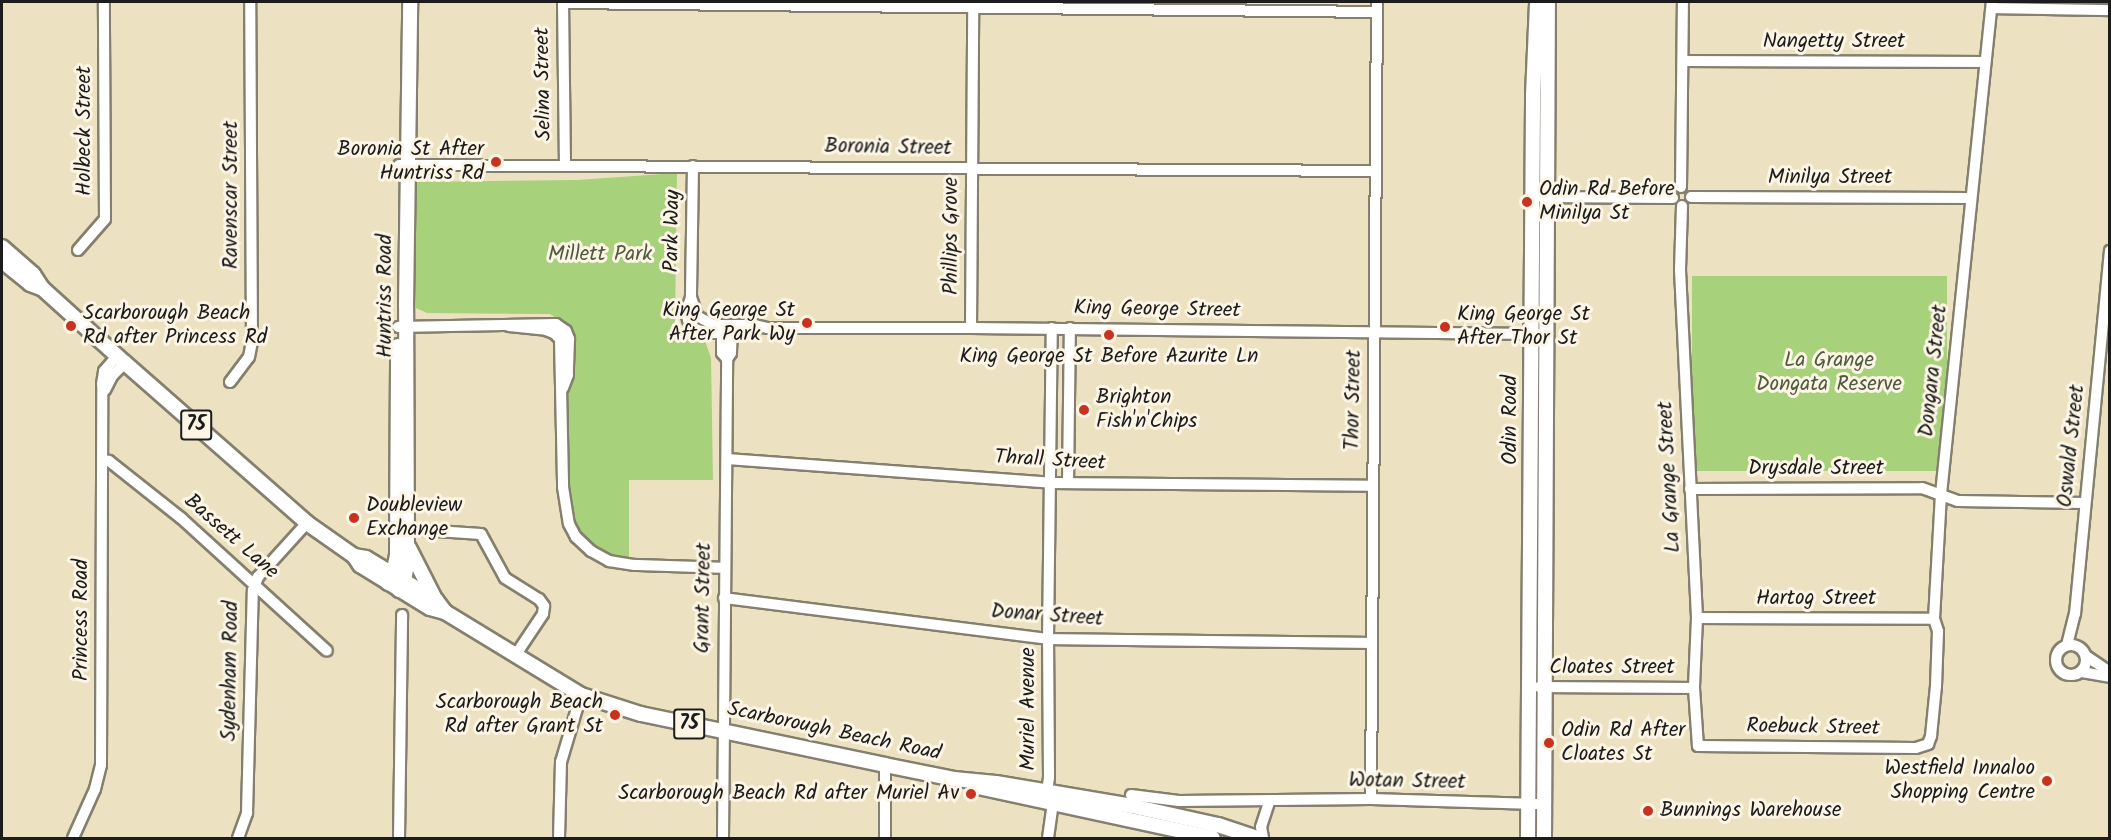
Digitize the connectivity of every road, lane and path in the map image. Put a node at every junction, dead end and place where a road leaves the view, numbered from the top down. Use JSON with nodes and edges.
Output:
{"nodes":[{"id":1,"x":104,"y":2,"type":"edge"},
{"id":2,"x":250,"y":2,"type":"edge"},
{"id":3,"x":401,"y":2,"type":"edge"},
{"id":4,"x":410,"y":2,"type":"edge"},
{"id":5,"x":563,"y":2,"type":"edge"},
{"id":6,"x":1537,"y":2,"type":"edge"},
{"id":7,"x":1548,"y":2,"type":"edge"},
{"id":8,"x":1683,"y":2,"type":"edge"},
{"id":9,"x":1992,"y":5,"type":"edge"},
{"id":10,"x":973,"y":6,"type":"edge"},
{"id":11,"x":1377,"y":7,"type":"edge"},
{"id":12,"x":2109,"y":10,"type":"edge"},
{"id":13,"x":1683,"y":61,"type":"junction"},
{"id":14,"x":1985,"y":62,"type":"junction"},
{"id":15,"x":403,"y":165,"type":"junction"},
{"id":16,"x":565,"y":166,"type":"junction"},
{"id":17,"x":693,"y":166,"type":"junction"},
{"id":18,"x":972,"y":170,"type":"junction"},
{"id":19,"x":1375,"y":171,"type":"junction"},
{"id":20,"x":1681,"y":187,"type":"junction"},
{"id":21,"x":1532,"y":197,"type":"junction"},
{"id":22,"x":1547,"y":197,"type":"junction"},
{"id":23,"x":1691,"y":197,"type":"junction"},
{"id":24,"x":1672,"y":198,"type":"junction"},
{"id":25,"x":1970,"y":198,"type":"junction"},
{"id":26,"x":1682,"y":206,"type":"junction"},
{"id":27,"x":78,"y":250,"type":"dead end"},
{"id":28,"x":2109,"y":251,"type":"edge"},
{"id":29,"x":5,"y":259,"type":"edge"},
{"id":30,"x":692,"y":318,"type":"joint"},
{"id":31,"x":2107,"y":320,"type":"edge"},
{"id":32,"x":402,"y":326,"type":"junction"},
{"id":33,"x":971,"y":328,"type":"junction"},
{"id":34,"x":1052,"y":328,"type":"junction"},
{"id":35,"x":1070,"y":328,"type":"junction"},
{"id":36,"x":727,"y":330,"type":"junction"},
{"id":37,"x":1376,"y":333,"type":"junction"},
{"id":38,"x":1532,"y":334,"type":"junction"},
{"id":39,"x":1547,"y":334,"type":"junction"},
{"id":40,"x":121,"y":359,"type":"junction"},
{"id":41,"x":230,"y":382,"type":"dead end"},
{"id":42,"x":727,"y":459,"type":"junction"},
{"id":43,"x":103,"y":460,"type":"junction"},
{"id":44,"x":1052,"y":483,"type":"junction"},
{"id":45,"x":1068,"y":483,"type":"junction"},
{"id":46,"x":1372,"y":486,"type":"junction"},
{"id":47,"x":1690,"y":489,"type":"junction"},
{"id":48,"x":1941,"y":494,"type":"junction"},
{"id":49,"x":2085,"y":503,"type":"junction"},
{"id":50,"x":307,"y":523,"type":"junction"},
{"id":51,"x":407,"y":536,"type":"junction"},
{"id":52,"x":724,"y":568,"type":"junction"},
{"id":53,"x":396,"y":582,"type":"junction"},
{"id":54,"x":255,"y":584,"type":"junction"},
{"id":55,"x":724,"y":598,"type":"junction"},
{"id":56,"x":436,"y":600,"type":"junction"},
{"id":57,"x":445,"y":612,"type":"junction"},
{"id":58,"x":2076,"y":614,"type":"junction"},
{"id":59,"x":402,"y":615,"type":"dead end"},
{"id":60,"x":1697,"y":618,"type":"junction"},
{"id":61,"x":1934,"y":620,"type":"junction"},
{"id":62,"x":1047,"y":639,"type":"junction"},
{"id":63,"x":1370,"y":643,"type":"junction"},
{"id":64,"x":2067,"y":645,"type":"junction"},
{"id":65,"x":327,"y":651,"type":"dead end"},
{"id":66,"x":2082,"y":651,"type":"junction"},
{"id":67,"x":515,"y":656,"type":"junction"},
{"id":68,"x":2082,"y":672,"type":"junction"},
{"id":69,"x":2109,"y":672,"type":"edge"},
{"id":70,"x":2109,"y":677,"type":"edge"},
{"id":71,"x":1529,"y":687,"type":"junction"},
{"id":72,"x":1544,"y":687,"type":"junction"},
{"id":73,"x":1694,"y":688,"type":"junction"},
{"id":74,"x":581,"y":695,"type":"junction"},
{"id":75,"x":723,"y":730,"type":"junction"},
{"id":76,"x":1928,"y":744,"type":"joint"},
{"id":77,"x":1698,"y":746,"type":"joint"},
{"id":78,"x":885,"y":765,"type":"junction"},
{"id":79,"x":1131,"y":795,"type":"dead end"},
{"id":80,"x":1048,"y":799,"type":"junction"},
{"id":81,"x":1371,"y":799,"type":"junction"},
{"id":82,"x":1269,"y":802,"type":"junction"},
{"id":83,"x":1528,"y":804,"type":"junction"},
{"id":84,"x":1544,"y":804,"type":"junction"},
{"id":85,"x":1216,"y":834,"type":"edge"},
{"id":86,"x":73,"y":838,"type":"edge"},
{"id":87,"x":238,"y":838,"type":"edge"},
{"id":88,"x":399,"y":838,"type":"edge"},
{"id":89,"x":559,"y":838,"type":"edge"},
{"id":90,"x":723,"y":838,"type":"edge"},
{"id":91,"x":885,"y":838,"type":"edge"},
{"id":92,"x":1048,"y":838,"type":"edge"},
{"id":93,"x":1257,"y":838,"type":"edge"},
{"id":94,"x":1263,"y":838,"type":"edge"},
{"id":95,"x":1528,"y":838,"type":"edge"},
{"id":96,"x":1544,"y":838,"type":"edge"}],
"edges":[{"from":1,"to":27,"type":"street","name":"Holbeck Street"},
{"from":2,"to":41,"type":"street","name":"Ravenscar Street"},
{"from":3,"to":15,"type":"main road","name":"Huntriss Road"},
{"from":4,"to":15,"type":"main road","name":"Huntriss Road"},
{"from":5,"to":10,"type":"street"},
{"from":5,"to":16,"type":"street","name":"Selina Street"},
{"from":6,"to":21,"type":"main road","name":"Odin Road"},
{"from":7,"to":22,"type":"main road","name":"Odin Road"},
{"from":8,"to":13,"type":"street"},
{"from":9,"to":12,"type":"street"},
{"from":9,"to":14,"type":"street","name":"Dongara Street"},
{"from":10,"to":11,"type":"street"},
{"from":10,"to":18,"type":"street","name":"Phillips Grove"},
{"from":11,"to":19,"type":"street","name":"Thor Street"},
{"from":13,"to":14,"type":"street","name":"Nangetty Street"},
{"from":13,"to":20,"type":"street"},
{"from":14,"to":25,"type":"street","name":"Dongara Street"},
{"from":15,"to":16,"type":"street","name":"Boronia Street"},
{"from":15,"to":32,"type":"main road","name":"Huntriss Road"},
{"from":16,"to":17,"type":"street","name":"Boronia Street"},
{"from":17,"to":18,"type":"street","name":"Boronia Street"},
{"from":17,"to":30,"type":"street","name":"Park Way"},
{"from":18,"to":19,"type":"street","name":"Boronia Street"},
{"from":18,"to":33,"type":"street","name":"Phillips Grove"},
{"from":19,"to":37,"type":"street","name":"Thor Street"},
{"from":20,"to":23,"type":"street"},
{"from":20,"to":24,"type":"street"},
{"from":21,"to":22,"type":"street"},
{"from":21,"to":38,"type":"main road","name":"Odin Road"},
{"from":22,"to":24,"type":"street"},
{"from":22,"to":39,"type":"main road","name":"Odin Road"},
{"from":23,"to":25,"type":"street","name":"Minilya Street"},
{"from":23,"to":26,"type":"street"},
{"from":24,"to":26,"type":"street"},
{"from":25,"to":48,"type":"street","name":"Dongara Street"},
{"from":26,"to":47,"type":"street","name":"La Grange Street"},
{"from":28,"to":31,"type":"street","name":"Oswald Street"},
{"from":29,"to":40,"type":"main road","name":"Scarborough Beach Road","number":"75"},
{"from":30,"to":36,"type":"street","name":"King George Street"},
{"from":31,"to":49,"type":"street","name":"Oswald Street"},
{"from":32,"to":51,"type":"main road","name":"Huntriss Road"},
{"from":32,"to":52,"type":"street"},
{"from":32,"to":53,"type":"main road","name":"Huntriss Road"},
{"from":33,"to":34,"type":"street","name":"King George Street"},
{"from":33,"to":36,"type":"street","name":"King George Street"},
{"from":34,"to":35,"type":"street","name":"King George Street"},
{"from":34,"to":44,"type":"street","name":"Muriel Avenue"},
{"from":35,"to":37,"type":"street","name":"King George Street"},
{"from":35,"to":45,"type":"street"},
{"from":36,"to":42,"type":"street","name":"Grant Street"},
{"from":37,"to":38,"type":"street","name":"King George Street"},
{"from":37,"to":46,"type":"street","name":"Thor Street"},
{"from":38,"to":39,"type":"street","name":"King George Street"},
{"from":38,"to":71,"type":"main road","name":"Odin Road"},
{"from":39,"to":72,"type":"main road","name":"Odin Road"},
{"from":40,"to":43,"type":"street","name":"Princess Road"},
{"from":40,"to":50,"type":"main road","name":"Scarborough Beach Road","number":"75"},
{"from":42,"to":44,"type":"street","name":"Thrall Street"},
{"from":42,"to":52,"type":"street","name":"Grant Street"},
{"from":43,"to":54,"type":"street","name":"Bassett Lane"},
{"from":43,"to":86,"type":"street","name":"Princess Road"},
{"from":44,"to":45,"type":"street","name":"Thrall Street"},
{"from":44,"to":62,"type":"street","name":"Muriel Avenue"},
{"from":45,"to":46,"type":"street","name":"Thrall Street"},
{"from":46,"to":63,"type":"street","name":"Thor Street"},
{"from":47,"to":48,"type":"street","name":"Drysdale Street"},
{"from":47,"to":60,"type":"street","name":"La Grange Street"},
{"from":48,"to":49,"type":"street","name":"Drysdale Street"},
{"from":48,"to":61,"type":"street","name":"Dongara Street"},
{"from":49,"to":58,"type":"street","name":"Oswald Street"},
{"from":50,"to":53,"type":"main road","name":"Scarborough Beach Road","number":"75"},
{"from":50,"to":54,"type":"street","name":"Sydenham Road"},
{"from":51,"to":53,"type":"main road","name":"Huntriss Road"},
{"from":51,"to":56,"type":"main road"},
{"from":51,"to":67,"type":"street"},
{"from":52,"to":55,"type":"street","name":"Grant Street"},
{"from":53,"to":56,"type":"main road","name":"Scarborough Beach Road","number":"75"},
{"from":53,"to":57,"type":"main road","name":"Scarborough Beach Road","number":"75"},
{"from":54,"to":65,"type":"street","name":"Bassett Lane"},
{"from":54,"to":87,"type":"street","name":"Sydenham Road"},
{"from":55,"to":62,"type":"street","name":"Donar Street"},
{"from":55,"to":75,"type":"street","name":"Grant Street"},
{"from":56,"to":57,"type":"main road","name":"Scarborough Beach Road","number":"75"},
{"from":57,"to":67,"type":"main road","name":"Scarborough Beach Road","number":"75"},
{"from":58,"to":64,"type":"street","name":"Oswald Street"},
{"from":58,"to":66,"type":"street"},
{"from":59,"to":88,"type":"street"},
{"from":60,"to":61,"type":"street","name":"Hartog Street"},
{"from":60,"to":73,"type":"street","name":"La Grange Street"},
{"from":61,"to":76,"type":"street","name":"Dongara Street"},
{"from":62,"to":63,"type":"street","name":"Donar Street"},
{"from":62,"to":80,"type":"street","name":"Muriel Avenue"},
{"from":63,"to":81,"type":"street","name":"Thor Street"},
{"from":64,"to":66,"type":"street"},
{"from":64,"to":68,"type":"street"},
{"from":66,"to":68,"type":"street"},
{"from":66,"to":69,"type":"street"},
{"from":67,"to":74,"type":"main road","name":"Scarborough Beach Road","number":"75"},
{"from":68,"to":70,"type":"street"},
{"from":71,"to":72,"type":"street","name":"Cloates Street"},
{"from":71,"to":83,"type":"main road","name":"Odin Road"},
{"from":72,"to":73,"type":"street","name":"Cloates Street"},
{"from":72,"to":84,"type":"main road","name":"Odin Road"},
{"from":73,"to":77,"type":"street","name":"La Grange Street"},
{"from":74,"to":75,"type":"main road","name":"Scarborough Beach Road","number":"75"},
{"from":74,"to":89,"type":"street"},
{"from":75,"to":78,"type":"main road","name":"Scarborough Beach Road","number":"75"},
{"from":75,"to":90,"type":"street","name":"Grant Street"},
{"from":76,"to":77,"type":"street","name":"Roebuck Street"},
{"from":78,"to":80,"type":"main road","name":"Scarborough Beach Road","number":"75"},
{"from":78,"to":91,"type":"street"},
{"from":79,"to":82,"type":"street","name":"Wotan Street"},
{"from":80,"to":85,"type":"main road","name":"Scarborough Beach Road","number":"75"},
{"from":80,"to":92,"type":"street","name":"Muriel Avenue"},
{"from":81,"to":82,"type":"street","name":"Wotan Street"},
{"from":81,"to":83,"type":"street","name":"Wotan Street"},
{"from":82,"to":94,"type":"street"},
{"from":83,"to":84,"type":"street","name":"Wotan Street"},
{"from":83,"to":95,"type":"main road","name":"Odin Road"},
{"from":84,"to":96,"type":"main road","name":"Odin Road"},
{"from":85,"to":93,"type":"main road","name":"Scarborough Beach Road","number":"75"}]}
